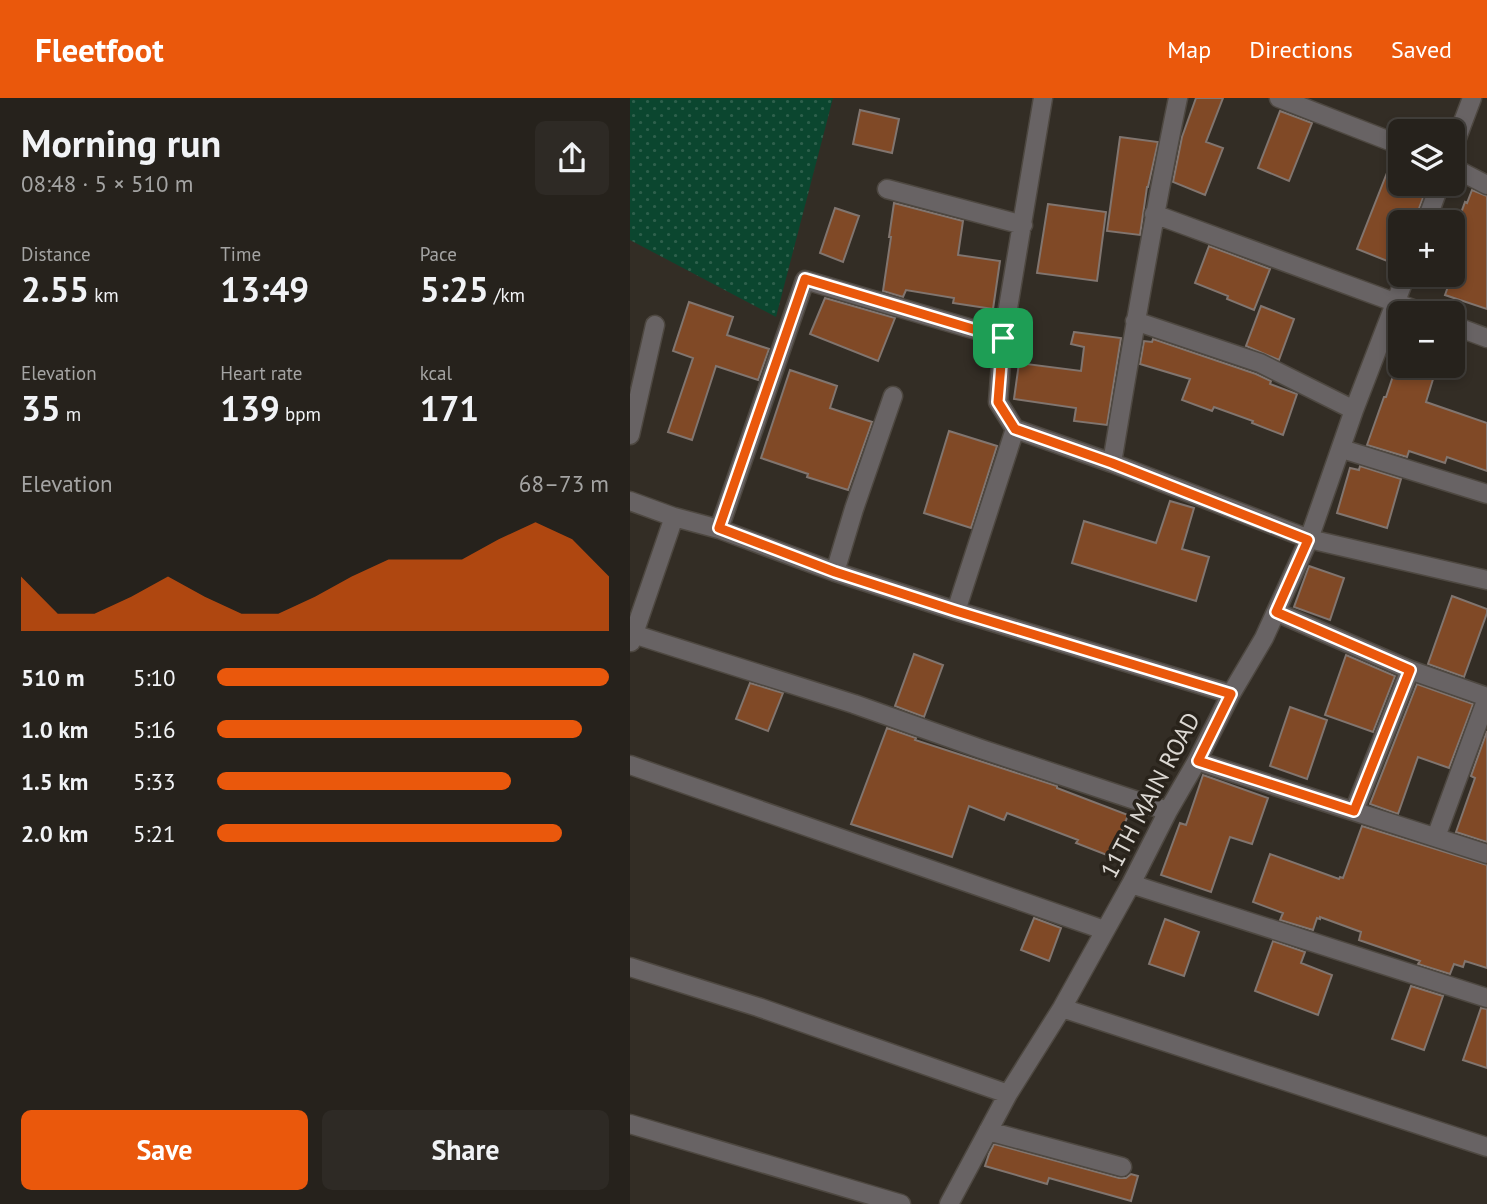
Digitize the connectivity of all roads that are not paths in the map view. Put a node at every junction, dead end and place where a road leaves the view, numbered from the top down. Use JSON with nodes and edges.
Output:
{"nodes":[{"id":1,"x":1178,"y":98,"type":"edge"},
{"id":2,"x":1279,"y":98,"type":"edge"},
{"id":3,"x":1472,"y":98,"type":"edge"},
{"id":4,"x":1038,"y":99,"type":"edge"},
{"id":5,"x":1464,"y":119,"type":"edge"},
{"id":6,"x":1388,"y":140,"type":"edge"},
{"id":7,"x":1465,"y":174,"type":"edge"},
{"id":8,"x":1487,"y":185,"type":"edge"},
{"id":9,"x":887,"y":189,"type":"dead end"},
{"id":10,"x":1154,"y":214,"type":"junction"},
{"id":11,"x":1023,"y":225,"type":"junction"},
{"id":12,"x":1393,"y":301,"type":"edge"},
{"id":13,"x":1135,"y":321,"type":"junction"},
{"id":14,"x":1388,"y":323,"type":"edge"},
{"id":15,"x":655,"y":326,"type":"dead end"},
{"id":16,"x":1465,"y":330,"type":"edge"},
{"id":17,"x":1003,"y":338,"type":"junction"},
{"id":18,"x":1487,"y":338,"type":"edge"},
{"id":19,"x":892,"y":396,"type":"dead end"},
{"id":20,"x":1354,"y":410,"type":"junction"},
{"id":21,"x":1015,"y":429,"type":"junction"},
{"id":22,"x":630,"y":435,"type":"edge"},
{"id":23,"x":1342,"y":449,"type":"junction"},
{"id":24,"x":1112,"y":463,"type":"junction"},
{"id":25,"x":1487,"y":494,"type":"edge"},
{"id":26,"x":630,"y":501,"type":"edge"},
{"id":27,"x":674,"y":517,"type":"junction"},
{"id":28,"x":719,"y":528,"type":"junction"},
{"id":29,"x":1308,"y":540,"type":"junction"},
{"id":30,"x":835,"y":572,"type":"junction"},
{"id":31,"x":1487,"y":580,"type":"edge"},
{"id":32,"x":956,"y":611,"type":"junction"},
{"id":33,"x":1276,"y":612,"type":"junction"},
{"id":34,"x":631,"y":637,"type":"edge"},
{"id":35,"x":1410,"y":670,"type":"junction"},
{"id":36,"x":1231,"y":694,"type":"junction"},
{"id":37,"x":1487,"y":698,"type":"edge"},
{"id":38,"x":1198,"y":761,"type":"junction"},
{"id":39,"x":630,"y":765,"type":"edge"},
{"id":40,"x":1168,"y":811,"type":"junction"},
{"id":41,"x":1354,"y":811,"type":"junction"},
{"id":42,"x":1436,"y":837,"type":"junction"},
{"id":43,"x":1487,"y":854,"type":"edge"},
{"id":44,"x":1131,"y":884,"type":"junction"},
{"id":45,"x":1104,"y":930,"type":"junction"},
{"id":46,"x":630,"y":967,"type":"edge"},
{"id":47,"x":1487,"y":998,"type":"edge"},
{"id":48,"x":1062,"y":1008,"type":"junction"},
{"id":49,"x":1008,"y":1094,"type":"junction"},
{"id":50,"x":630,"y":1124,"type":"edge"},
{"id":51,"x":988,"y":1131,"type":"junction"},
{"id":52,"x":1487,"y":1147,"type":"edge"},
{"id":53,"x":1122,"y":1167,"type":"dead end"},
{"id":54,"x":901,"y":1204,"type":"edge"},
{"id":55,"x":949,"y":1204,"type":"edge"}],
"edges":[{"from":1,"to":10,"type":"street"},
{"from":2,"to":6,"type":"street"},
{"from":3,"to":5,"type":"street"},
{"from":4,"to":11,"type":"street"},
{"from":7,"to":8,"type":"street"},
{"from":9,"to":11,"type":"street"},
{"from":10,"to":12,"type":"street"},
{"from":10,"to":13,"type":"street"},
{"from":11,"to":17,"type":"street"},
{"from":13,"to":20,"type":"street"},
{"from":13,"to":24,"type":"street"},
{"from":14,"to":20,"type":"street","name":"11TH MAIN ROAD"},
{"from":15,"to":22,"type":"street"},
{"from":16,"to":18,"type":"street"},
{"from":17,"to":21,"type":"street"},
{"from":17,"to":28,"type":"street"},
{"from":19,"to":30,"type":"street"},
{"from":20,"to":23,"type":"street","name":"11TH MAIN ROAD"},
{"from":21,"to":24,"type":"street"},
{"from":21,"to":32,"type":"street"},
{"from":23,"to":25,"type":"street"},
{"from":23,"to":29,"type":"street","name":"11TH MAIN ROAD"},
{"from":24,"to":29,"type":"street"},
{"from":26,"to":27,"type":"street"},
{"from":27,"to":28,"type":"street"},
{"from":27,"to":34,"type":"street"},
{"from":28,"to":30,"type":"street"},
{"from":29,"to":31,"type":"street"},
{"from":29,"to":33,"type":"street","name":"11TH MAIN ROAD"},
{"from":30,"to":32,"type":"street"},
{"from":32,"to":36,"type":"street"},
{"from":33,"to":35,"type":"street"},
{"from":33,"to":36,"type":"street","name":"11TH MAIN ROAD"},
{"from":34,"to":40,"type":"street"},
{"from":35,"to":37,"type":"street"},
{"from":35,"to":41,"type":"street"},
{"from":36,"to":38,"type":"street","name":"11TH MAIN ROAD"},
{"from":37,"to":42,"type":"street"},
{"from":38,"to":40,"type":"street","name":"11TH MAIN ROAD"},
{"from":38,"to":41,"type":"street"},
{"from":39,"to":45,"type":"street"},
{"from":40,"to":44,"type":"street","name":"11TH MAIN ROAD"},
{"from":41,"to":42,"type":"street"},
{"from":42,"to":43,"type":"street"},
{"from":44,"to":45,"type":"street","name":"11TH MAIN ROAD"},
{"from":44,"to":47,"type":"street"},
{"from":45,"to":48,"type":"street","name":"11TH MAIN ROAD"},
{"from":46,"to":49,"type":"street"},
{"from":48,"to":49,"type":"street","name":"11TH MAIN ROAD"},
{"from":48,"to":52,"type":"street"},
{"from":49,"to":51,"type":"street","name":"11TH MAIN ROAD"},
{"from":50,"to":54,"type":"street"},
{"from":51,"to":53,"type":"street"},
{"from":51,"to":55,"type":"street","name":"11TH MAIN ROAD"}]}
